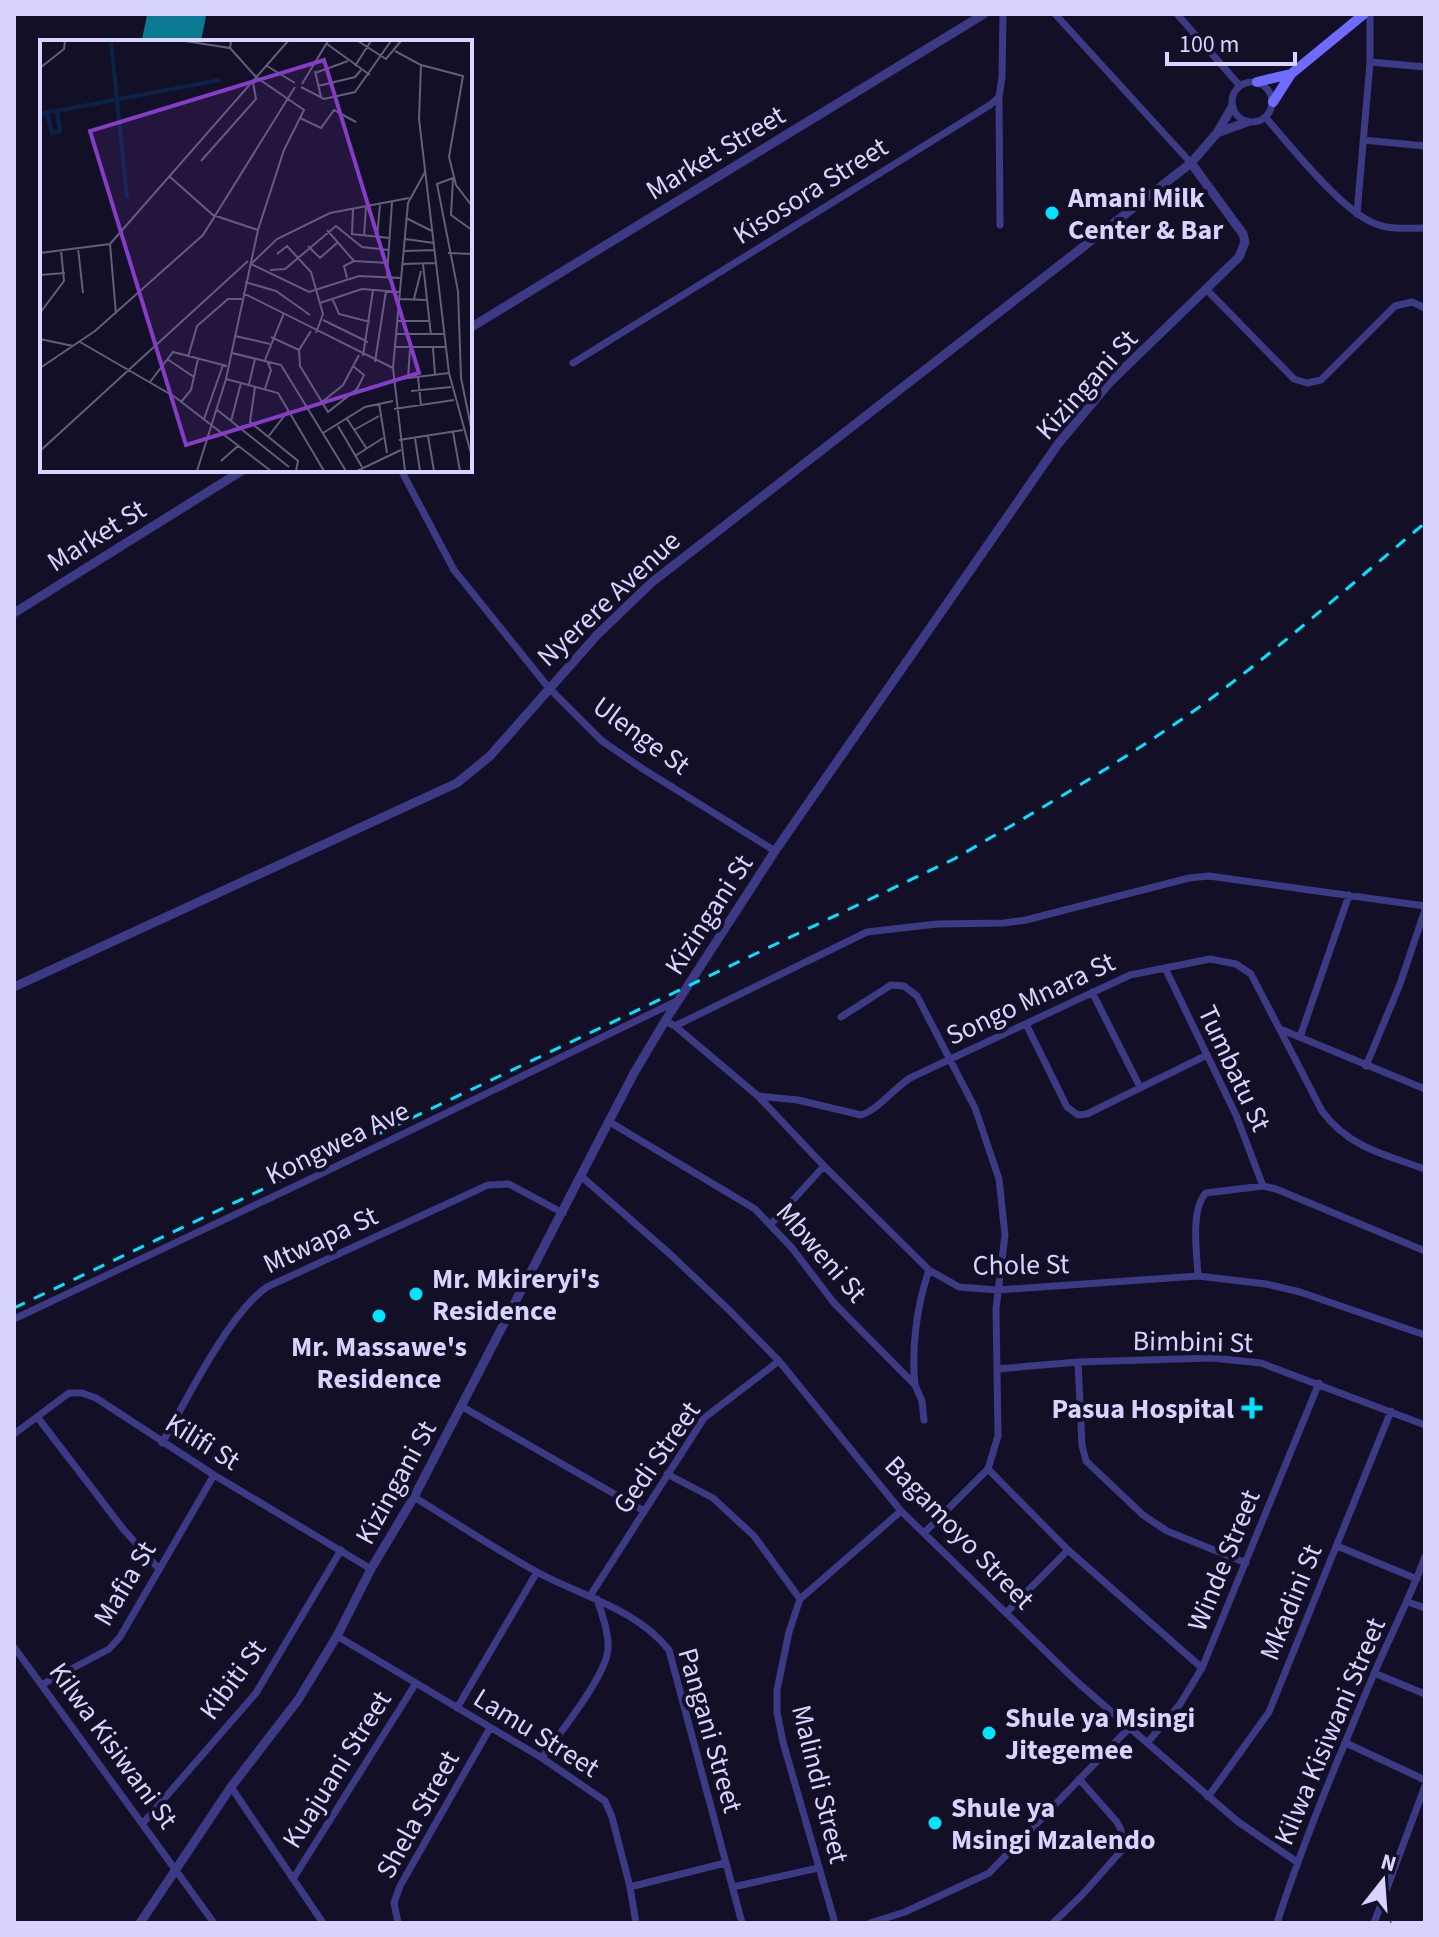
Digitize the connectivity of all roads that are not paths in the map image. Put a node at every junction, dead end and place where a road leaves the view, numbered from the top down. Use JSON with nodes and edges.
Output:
{"nodes":[{"id":1,"x":984,"y":14,"type":"edge"},
{"id":2,"x":1003,"y":14,"type":"edge"},
{"id":3,"x":1055,"y":14,"type":"edge"},
{"id":4,"x":1177,"y":14,"type":"edge"},
{"id":5,"x":1364,"y":14,"type":"edge"},
{"id":6,"x":1370,"y":14,"type":"edge"},
{"id":7,"x":1370,"y":62,"type":"junction"},
{"id":8,"x":1425,"y":67,"type":"edge"},
{"id":9,"x":1291,"y":74,"type":"junction"},
{"id":10,"x":1257,"y":82,"type":"junction"},
{"id":11,"x":1240,"y":86,"type":"junction"},
{"id":12,"x":999,"y":97,"type":"junction"},
{"id":13,"x":1273,"y":102,"type":"junction"},
{"id":14,"x":1232,"y":107,"type":"junction"},
{"id":15,"x":1265,"y":117,"type":"junction"},
{"id":16,"x":1247,"y":122,"type":"junction"},
{"id":17,"x":1217,"y":133,"type":"junction"},
{"id":18,"x":1363,"y":140,"type":"junction"},
{"id":19,"x":1425,"y":146,"type":"edge"},
{"id":20,"x":1191,"y":163,"type":"junction"},
{"id":21,"x":1357,"y":214,"type":"junction"},
{"id":22,"x":1000,"y":225,"type":"dead end"},
{"id":23,"x":1425,"y":228,"type":"edge"},
{"id":24,"x":1207,"y":290,"type":"junction"},
{"id":25,"x":1425,"y":308,"type":"edge"},
{"id":26,"x":472,"y":327,"type":"edge"},
{"id":27,"x":573,"y":363,"type":"dead end"},
{"id":28,"x":240,"y":472,"type":"edge"},
{"id":29,"x":402,"y":472,"type":"edge"},
{"id":30,"x":14,"y":613,"type":"edge"},
{"id":31,"x":548,"y":687,"type":"junction"},
{"id":32,"x":775,"y":851,"type":"junction"},
{"id":33,"x":1349,"y":895,"type":"junction"},
{"id":34,"x":1425,"y":908,"type":"edge"},
{"id":35,"x":1166,"y":970,"type":"junction"},
{"id":36,"x":14,"y":987,"type":"edge"},
{"id":37,"x":1092,"y":992,"type":"junction"},
{"id":38,"x":677,"y":1001,"type":"junction"},
{"id":39,"x":841,"y":1017,"type":"dead end"},
{"id":40,"x":665,"y":1021,"type":"junction"},
{"id":41,"x":1026,"y":1024,"type":"junction"},
{"id":42,"x":675,"y":1026,"type":"junction"},
{"id":43,"x":1280,"y":1029,"type":"junction"},
{"id":44,"x":1300,"y":1037,"type":"junction"},
{"id":45,"x":1205,"y":1056,"type":"junction"},
{"id":46,"x":952,"y":1059,"type":"junction"},
{"id":47,"x":1366,"y":1066,"type":"junction"},
{"id":48,"x":1140,"y":1087,"type":"junction"},
{"id":49,"x":1425,"y":1089,"type":"edge"},
{"id":50,"x":758,"y":1096,"type":"junction"},
{"id":51,"x":608,"y":1121,"type":"junction"},
{"id":52,"x":824,"y":1166,"type":"junction"},
{"id":53,"x":1425,"y":1169,"type":"edge"},
{"id":54,"x":581,"y":1176,"type":"junction"},
{"id":55,"x":1263,"y":1186,"type":"junction"},
{"id":56,"x":563,"y":1213,"type":"junction"},
{"id":57,"x":771,"y":1224,"type":"junction"},
{"id":58,"x":1425,"y":1251,"type":"edge"},
{"id":59,"x":929,"y":1270,"type":"junction"},
{"id":60,"x":1198,"y":1276,"type":"junction"},
{"id":61,"x":997,"y":1290,"type":"junction"},
{"id":62,"x":14,"y":1319,"type":"edge"},
{"id":63,"x":1425,"y":1334,"type":"edge"},
{"id":64,"x":779,"y":1361,"type":"junction"},
{"id":65,"x":1078,"y":1362,"type":"junction"},
{"id":66,"x":997,"y":1369,"type":"junction"},
{"id":67,"x":1319,"y":1383,"type":"junction"},
{"id":68,"x":915,"y":1385,"type":"junction"},
{"id":69,"x":461,"y":1406,"type":"junction"},
{"id":70,"x":1391,"y":1411,"type":"junction"},
{"id":71,"x":38,"y":1418,"type":"junction"},
{"id":72,"x":924,"y":1420,"type":"dead end"},
{"id":73,"x":1425,"y":1425,"type":"edge"},
{"id":74,"x":14,"y":1434,"type":"edge"},
{"id":75,"x":162,"y":1443,"type":"junction"},
{"id":76,"x":988,"y":1469,"type":"junction"},
{"id":77,"x":667,"y":1474,"type":"junction"},
{"id":78,"x":214,"y":1475,"type":"junction"},
{"id":79,"x":414,"y":1497,"type":"junction"},
{"id":80,"x":644,"y":1511,"type":"junction"},
{"id":81,"x":901,"y":1511,"type":"junction"},
{"id":82,"x":924,"y":1533,"type":"junction"},
{"id":83,"x":1337,"y":1546,"type":"junction"},
{"id":84,"x":341,"y":1550,"type":"junction"},
{"id":85,"x":1068,"y":1550,"type":"junction"},
{"id":86,"x":1425,"y":1557,"type":"edge"},
{"id":87,"x":1246,"y":1563,"type":"junction"},
{"id":88,"x":159,"y":1569,"type":"junction"},
{"id":89,"x":371,"y":1569,"type":"junction"},
{"id":90,"x":537,"y":1572,"type":"junction"},
{"id":91,"x":1417,"y":1579,"type":"junction"},
{"id":92,"x":593,"y":1597,"type":"junction"},
{"id":93,"x":800,"y":1599,"type":"junction"},
{"id":94,"x":1408,"y":1602,"type":"junction"},
{"id":95,"x":1425,"y":1608,"type":"edge"},
{"id":96,"x":1006,"y":1613,"type":"junction"},
{"id":97,"x":337,"y":1636,"type":"junction"},
{"id":98,"x":14,"y":1647,"type":"edge"},
{"id":99,"x":1202,"y":1668,"type":"junction"},
{"id":100,"x":1374,"y":1673,"type":"junction"},
{"id":101,"x":416,"y":1683,"type":"junction"},
{"id":102,"x":43,"y":1684,"type":"junction"},
{"id":103,"x":1425,"y":1694,"type":"edge"},
{"id":104,"x":457,"y":1708,"type":"junction"},
{"id":105,"x":490,"y":1728,"type":"junction"},
{"id":106,"x":1129,"y":1728,"type":"junction"},
{"id":107,"x":1148,"y":1742,"type":"junction"},
{"id":108,"x":1346,"y":1743,"type":"junction"},
{"id":109,"x":542,"y":1758,"type":"junction"},
{"id":110,"x":1079,"y":1779,"type":"junction"},
{"id":111,"x":1425,"y":1783,"type":"edge"},
{"id":112,"x":231,"y":1787,"type":"junction"},
{"id":113,"x":1208,"y":1797,"type":"junction"},
{"id":114,"x":143,"y":1823,"type":"junction"},
{"id":115,"x":1297,"y":1862,"type":"junction"},
{"id":116,"x":725,"y":1863,"type":"junction"},
{"id":117,"x":818,"y":1868,"type":"junction"},
{"id":118,"x":177,"y":1871,"type":"junction"},
{"id":119,"x":293,"y":1879,"type":"junction"},
{"id":120,"x":630,"y":1887,"type":"junction"},
{"id":121,"x":733,"y":1887,"type":"junction"},
{"id":122,"x":635,"y":1922,"type":"edge"},
{"id":123,"x":140,"y":1923,"type":"edge"},
{"id":124,"x":214,"y":1923,"type":"edge"},
{"id":125,"x":323,"y":1923,"type":"edge"},
{"id":126,"x":398,"y":1923,"type":"edge"},
{"id":127,"x":742,"y":1923,"type":"edge"},
{"id":128,"x":835,"y":1923,"type":"edge"},
{"id":129,"x":870,"y":1923,"type":"edge"},
{"id":130,"x":1053,"y":1923,"type":"edge"},
{"id":131,"x":1277,"y":1923,"type":"edge"},
{"id":132,"x":1374,"y":1923,"type":"edge"}],
"edges":[{"from":1,"to":26,"type":"street","name":"Market Street"},
{"from":2,"to":12,"type":"street"},
{"from":3,"to":20,"type":"street","name":"Kizingani St"},
{"from":4,"to":11,"type":"street"},
{"from":5,"to":9,"type":"main road"},
{"from":6,"to":7,"type":"street"},
{"from":7,"to":8,"type":"street"},
{"from":7,"to":18,"type":"street"},
{"from":9,"to":10,"type":"main road"},
{"from":9,"to":13,"type":"main road"},
{"from":10,"to":11,"type":"street"},
{"from":10,"to":13,"type":"street"},
{"from":11,"to":14,"type":"street"},
{"from":12,"to":22,"type":"street"},
{"from":12,"to":27,"type":"street","name":"Kisosora Street"},
{"from":13,"to":15,"type":"street"},
{"from":14,"to":16,"type":"street"},
{"from":14,"to":17,"type":"street","name":"Nyerere Avenue"},
{"from":15,"to":16,"type":"street"},
{"from":15,"to":21,"type":"street"},
{"from":16,"to":17,"type":"street"},
{"from":17,"to":20,"type":"street","name":"Nyerere Avenue"},
{"from":18,"to":19,"type":"street"},
{"from":18,"to":21,"type":"street"},
{"from":20,"to":24,"type":"street","name":"Kizingani St"},
{"from":20,"to":31,"type":"street","name":"Nyerere Avenue"},
{"from":21,"to":23,"type":"street"},
{"from":24,"to":25,"type":"street"},
{"from":24,"to":32,"type":"street","name":"Kizingani St"},
{"from":28,"to":30,"type":"street","name":"Market St"},
{"from":29,"to":31,"type":"street","name":"Ulenge St"},
{"from":31,"to":32,"type":"street","name":"Ulenge St"},
{"from":31,"to":36,"type":"street","name":"Nyerere Avenue"},
{"from":32,"to":38,"type":"street","name":"Kizingani St"},
{"from":33,"to":34,"type":"street"},
{"from":33,"to":42,"type":"street"},
{"from":33,"to":44,"type":"street"},
{"from":34,"to":47,"type":"street"},
{"from":35,"to":37,"type":"street","name":"Songo Mnara St"},
{"from":35,"to":43,"type":"street","name":"Songo Mnara St"},
{"from":35,"to":45,"type":"street","name":"Tumbatu St"},
{"from":37,"to":41,"type":"street","name":"Songo Mnara St"},
{"from":37,"to":48,"type":"street"},
{"from":38,"to":40,"type":"street","name":"Kizingani St"},
{"from":38,"to":62,"type":"street","name":"Kongwea Ave"},
{"from":39,"to":46,"type":"street"},
{"from":40,"to":42,"type":"street","name":"Chole St"},
{"from":40,"to":51,"type":"street","name":"Kizingani St"},
{"from":41,"to":46,"type":"street","name":"Songo Mnara St"},
{"from":41,"to":48,"type":"street"},
{"from":42,"to":50,"type":"street","name":"Chole St"},
{"from":43,"to":44,"type":"street"},
{"from":43,"to":53,"type":"street","name":"Songo Mnara St"},
{"from":44,"to":47,"type":"street"},
{"from":45,"to":48,"type":"street"},
{"from":45,"to":55,"type":"street","name":"Tumbatu St"},
{"from":46,"to":50,"type":"street","name":"Songo Mnara St"},
{"from":46,"to":61,"type":"street"},
{"from":47,"to":49,"type":"street"},
{"from":50,"to":52,"type":"street","name":"Chole St"},
{"from":51,"to":54,"type":"street","name":"Kizingani St"},
{"from":51,"to":57,"type":"street","name":"Mbweni St"},
{"from":52,"to":57,"type":"street"},
{"from":52,"to":59,"type":"street","name":"Chole St"},
{"from":54,"to":56,"type":"street","name":"Kizingani St"},
{"from":54,"to":64,"type":"street","name":"Bagamoyo Street"},
{"from":55,"to":58,"type":"street"},
{"from":55,"to":60,"type":"street"},
{"from":56,"to":69,"type":"street","name":"Kizingani St"},
{"from":56,"to":75,"type":"street","name":"Mtwapa St"},
{"from":57,"to":68,"type":"street","name":"Mbweni St"},
{"from":59,"to":61,"type":"street","name":"Chole St"},
{"from":59,"to":68,"type":"street"},
{"from":60,"to":61,"type":"street","name":"Chole St"},
{"from":60,"to":63,"type":"street","name":"Chole St"},
{"from":61,"to":66,"type":"street"},
{"from":64,"to":77,"type":"street","name":"Gedi Street"},
{"from":64,"to":81,"type":"street","name":"Bagamoyo Street"},
{"from":65,"to":66,"type":"street","name":"Bimbini St"},
{"from":65,"to":67,"type":"street","name":"Bimbini St"},
{"from":65,"to":87,"type":"street"},
{"from":66,"to":76,"type":"street"},
{"from":67,"to":70,"type":"street","name":"Bimbini St"},
{"from":67,"to":87,"type":"street","name":"Winde Street"},
{"from":68,"to":72,"type":"street"},
{"from":69,"to":79,"type":"street","name":"Kizingani St"},
{"from":69,"to":80,"type":"street"},
{"from":70,"to":73,"type":"street","name":"Bimbini St"},
{"from":70,"to":83,"type":"street","name":"Mkadini St"},
{"from":71,"to":74,"type":"street","name":"Kilifi St"},
{"from":71,"to":75,"type":"street","name":"Kilifi St"},
{"from":71,"to":88,"type":"street"},
{"from":75,"to":78,"type":"street","name":"Kilifi St"},
{"from":76,"to":82,"type":"street"},
{"from":76,"to":85,"type":"street"},
{"from":77,"to":80,"type":"street","name":"Gedi Street"},
{"from":77,"to":93,"type":"street"},
{"from":78,"to":84,"type":"street","name":"Kilifi St"},
{"from":78,"to":88,"type":"street","name":"Mafia St"},
{"from":79,"to":89,"type":"street","name":"Kizingani St"},
{"from":79,"to":90,"type":"street","name":"Pangani Street"},
{"from":80,"to":92,"type":"street","name":"Gedi Street"},
{"from":81,"to":82,"type":"street","name":"Bagamoyo Street"},
{"from":81,"to":93,"type":"street"},
{"from":82,"to":96,"type":"street","name":"Bagamoyo Street"},
{"from":83,"to":91,"type":"street"},
{"from":83,"to":113,"type":"street","name":"Mkadini St"},
{"from":84,"to":89,"type":"street","name":"Kilifi St"},
{"from":84,"to":114,"type":"street","name":"Kibiti St"},
{"from":85,"to":96,"type":"street"},
{"from":85,"to":99,"type":"street"},
{"from":86,"to":91,"type":"street","name":"Kilwa Kisiwani Street"},
{"from":87,"to":99,"type":"street","name":"Winde Street"},
{"from":88,"to":102,"type":"street","name":"Mafia St"},
{"from":89,"to":97,"type":"street","name":"Kizingani St"},
{"from":90,"to":92,"type":"street","name":"Pangani Street"},
{"from":90,"to":104,"type":"street"},
{"from":91,"to":94,"type":"street","name":"Kilwa Kisiwani Street"},
{"from":92,"to":109,"type":"street"},
{"from":92,"to":116,"type":"street","name":"Pangani Street"},
{"from":93,"to":117,"type":"street","name":"Malindi Street"},
{"from":94,"to":95,"type":"street"},
{"from":94,"to":100,"type":"street","name":"Kilwa Kisiwani Street"},
{"from":96,"to":106,"type":"street","name":"Bagamoyo Street"},
{"from":97,"to":101,"type":"street","name":"Lamu Street"},
{"from":97,"to":112,"type":"street","name":"Kizingani St"},
{"from":98,"to":102,"type":"street","name":"Kilwa Kisiwani St"},
{"from":99,"to":107,"type":"street","name":"Winde Street"},
{"from":100,"to":103,"type":"street"},
{"from":100,"to":108,"type":"street","name":"Kilwa Kisiwani Street"},
{"from":101,"to":104,"type":"street","name":"Lamu Street"},
{"from":101,"to":119,"type":"street","name":"Kuajuani Street"},
{"from":102,"to":114,"type":"street","name":"Kilwa Kisiwani St"},
{"from":104,"to":105,"type":"street","name":"Lamu Street"},
{"from":105,"to":109,"type":"street","name":"Lamu Street"},
{"from":105,"to":126,"type":"street","name":"Shela Street"},
{"from":106,"to":107,"type":"street","name":"Bagamoyo Street"},
{"from":106,"to":110,"type":"street"},
{"from":107,"to":113,"type":"street","name":"Bagamoyo Street"},
{"from":108,"to":111,"type":"street"},
{"from":108,"to":115,"type":"street","name":"Kilwa Kisiwani Street"},
{"from":109,"to":120,"type":"street","name":"Lamu Street"},
{"from":110,"to":129,"type":"street"},
{"from":110,"to":130,"type":"street"},
{"from":111,"to":132,"type":"street"},
{"from":112,"to":118,"type":"street","name":"Kizingani St"},
{"from":112,"to":119,"type":"street"},
{"from":113,"to":115,"type":"street","name":"Bagamoyo Street"},
{"from":114,"to":118,"type":"street","name":"Kilwa Kisiwani St"},
{"from":115,"to":131,"type":"street","name":"Kilwa Kisiwani Street"},
{"from":116,"to":120,"type":"street"},
{"from":116,"to":121,"type":"street","name":"Pangani Street"},
{"from":117,"to":121,"type":"street"},
{"from":117,"to":128,"type":"street","name":"Malindi Street"},
{"from":118,"to":123,"type":"street","name":"Kizingani St"},
{"from":118,"to":124,"type":"street"},
{"from":119,"to":125,"type":"street"},
{"from":120,"to":122,"type":"street","name":"Lamu Street"},
{"from":121,"to":127,"type":"street","name":"Pangani Street"}]}
